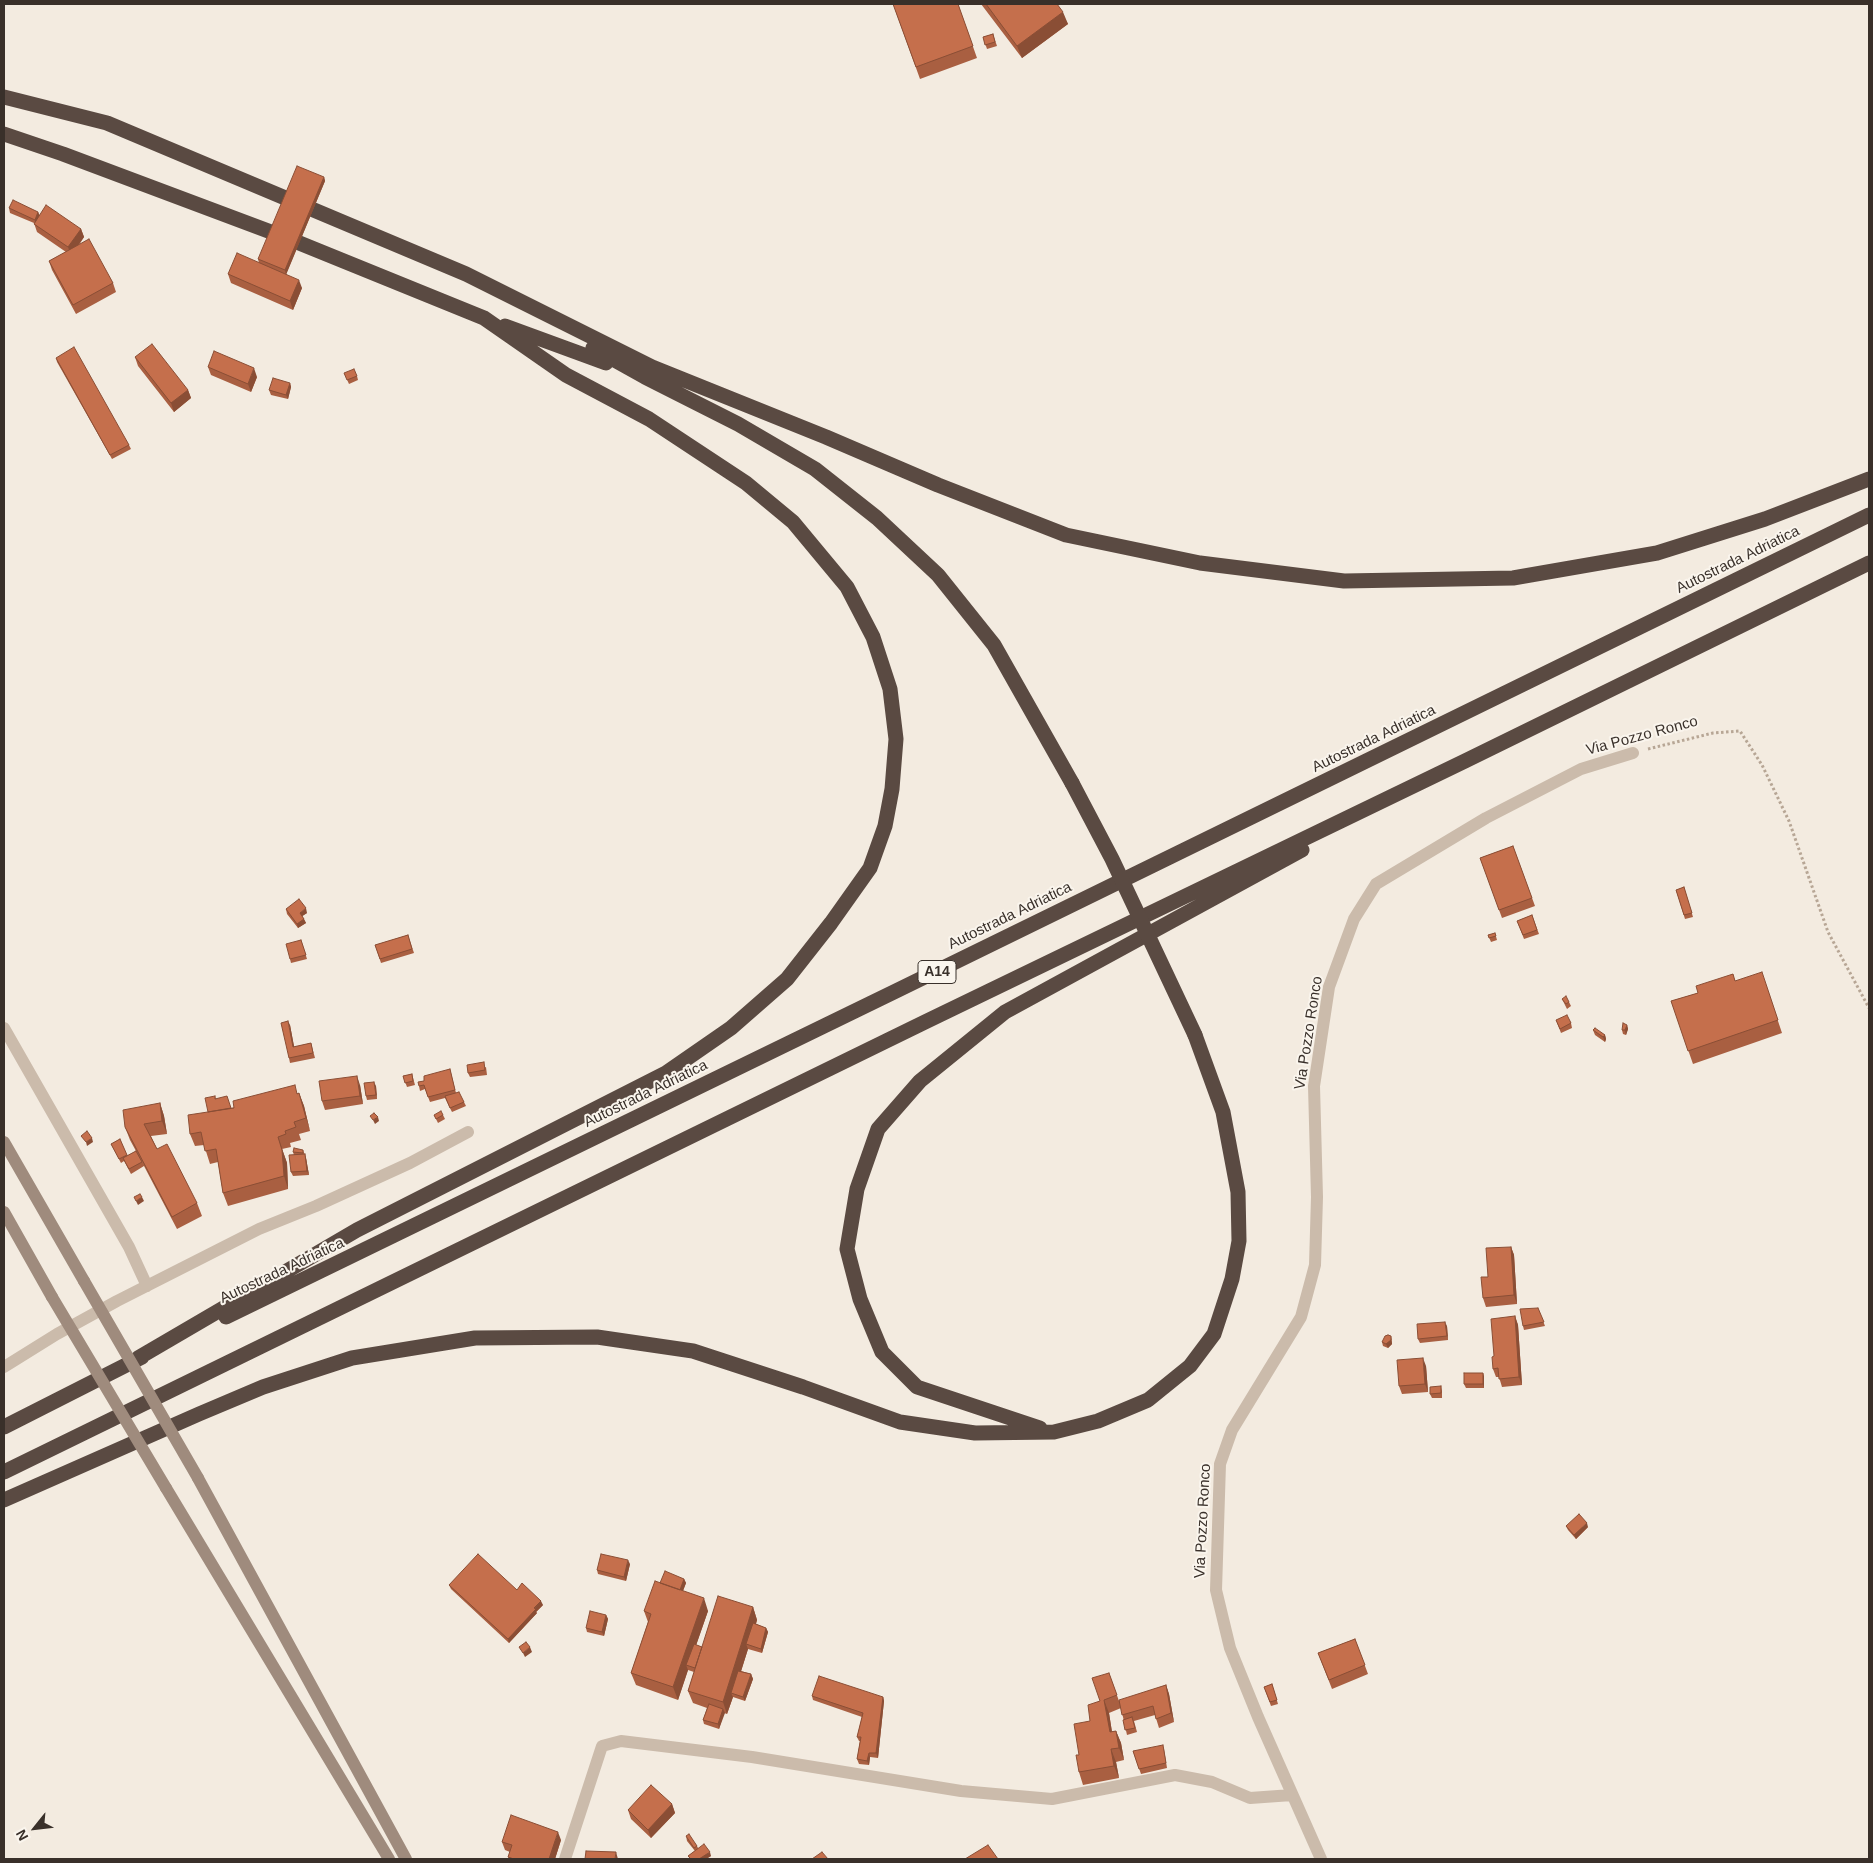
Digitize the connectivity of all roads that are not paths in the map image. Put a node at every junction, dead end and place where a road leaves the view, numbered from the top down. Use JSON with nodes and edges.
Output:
{"nodes":[{"id":1,"x":4,"y":97,"type":"edge"},
{"id":2,"x":4,"y":134,"type":"edge"},
{"id":3,"x":466,"y":274,"type":"junction"},
{"id":4,"x":484,"y":318,"type":"junction"},
{"id":5,"x":644,"y":377,"type":"junction"},
{"id":6,"x":1869,"y":479,"type":"edge"},
{"id":7,"x":1869,"y":515,"type":"edge"},
{"id":8,"x":1869,"y":563,"type":"edge"},
{"id":9,"x":1633,"y":752,"type":"road end"},
{"id":10,"x":1465,"y":762,"type":"junction"},
{"id":11,"x":4,"y":1028,"type":"edge"},
{"id":12,"x":468,"y":1132,"type":"dead end"},
{"id":13,"x":4,"y":1142,"type":"edge"},
{"id":14,"x":4,"y":1212,"type":"edge"},
{"id":15,"x":147,"y":1286,"type":"junction"},
{"id":16,"x":138,"y":1358,"type":"junction"},
{"id":17,"x":4,"y":1367,"type":"edge"},
{"id":18,"x":4,"y":1427,"type":"edge"},
{"id":19,"x":1054,"y":1432,"type":"junction"},
{"id":20,"x":4,"y":1472,"type":"edge"},
{"id":21,"x":4,"y":1500,"type":"edge"},
{"id":22,"x":1292,"y":1795,"type":"junction"},
{"id":23,"x":389,"y":1859,"type":"edge"},
{"id":24,"x":406,"y":1859,"type":"edge"},
{"id":25,"x":565,"y":1859,"type":"edge"},
{"id":26,"x":1321,"y":1859,"type":"edge"}],
"edges":[{"from":1,"to":3,"type":"highway"},
{"from":2,"to":4,"type":"highway"},
{"from":3,"to":5,"type":"highway"},
{"from":3,"to":6,"type":"highway"},
{"from":4,"to":5,"type":"highway"},
{"from":4,"to":16,"type":"highway"},
{"from":5,"to":19,"type":"highway","bridge":true},
{"from":7,"to":16,"type":"highway","name":"Autostrada Adriatica","number":"A14"},
{"from":8,"to":10,"type":"highway","number":"A14"},
{"from":9,"to":22,"type":"street","name":"Via Pozzo Ronco"},
{"from":10,"to":19,"type":"highway"},
{"from":10,"to":20,"type":"highway","number":"A14"},
{"from":11,"to":15,"type":"street"},
{"from":12,"to":15,"type":"street"},
{"from":13,"to":24,"type":"main road","bridge":true},
{"from":14,"to":23,"type":"main road","bridge":true},
{"from":15,"to":17,"type":"street"},
{"from":16,"to":18,"type":"highway","name":"Autostrada Adriatica","number":"A14"},
{"from":19,"to":21,"type":"highway"},
{"from":22,"to":25,"type":"street"},
{"from":22,"to":26,"type":"street","name":"Via Pozzo Ronco"}]}
